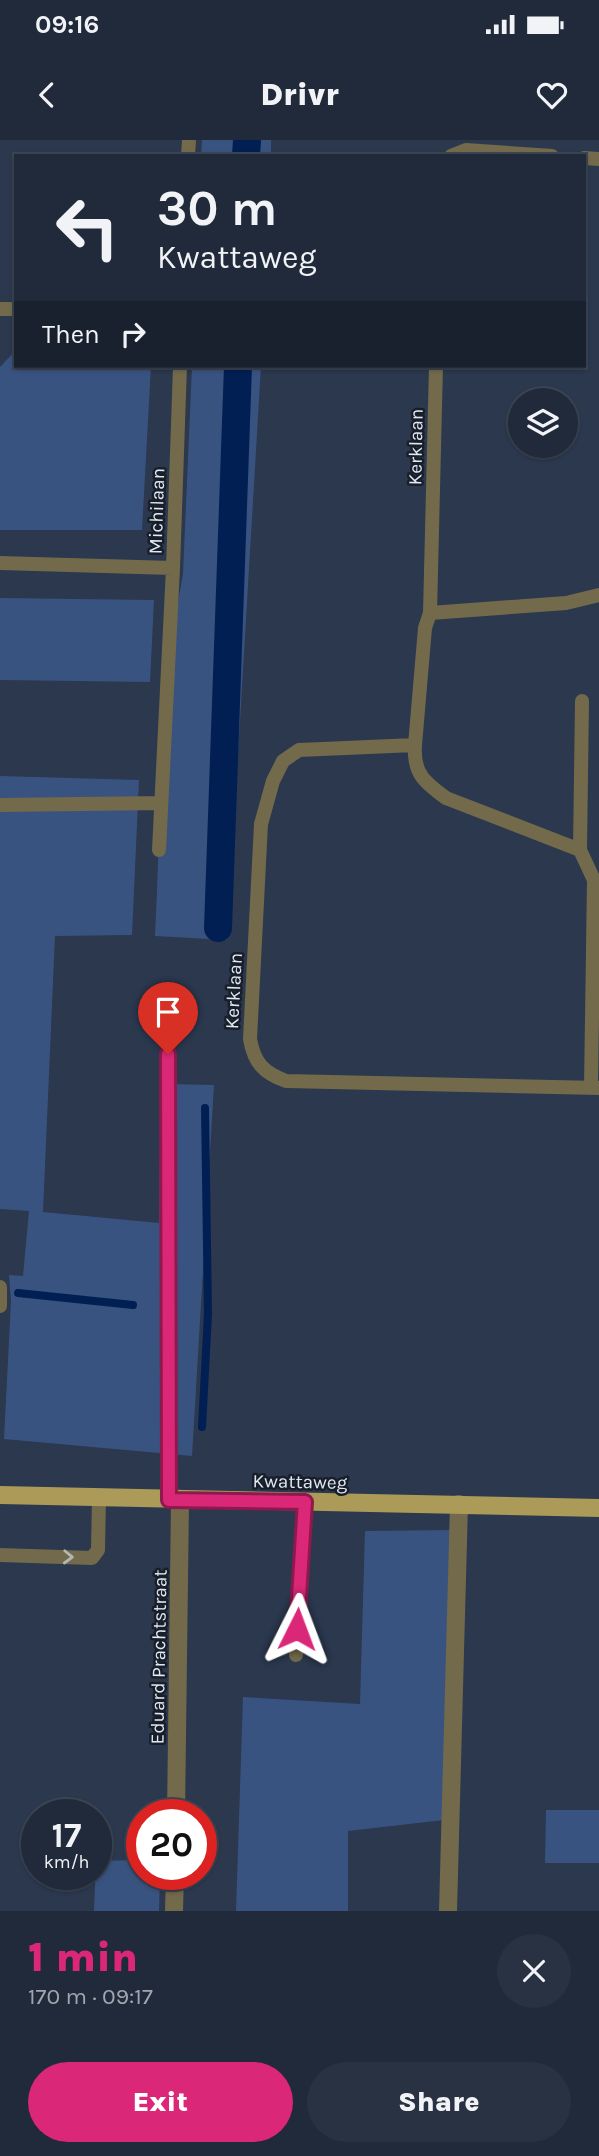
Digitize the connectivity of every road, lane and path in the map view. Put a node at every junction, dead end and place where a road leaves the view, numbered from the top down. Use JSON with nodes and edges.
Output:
{"nodes":[{"id":1,"x":457,"y":154,"type":"edge"},
{"id":2,"x":523,"y":154,"type":"edge"},
{"id":3,"x":180,"y":368,"type":"edge"},
{"id":4,"x":436,"y":368,"type":"edge"},
{"id":5,"x":0,"y":563,"type":"edge"},
{"id":6,"x":173,"y":568,"type":"junction"},
{"id":7,"x":597,"y":599,"type":"edge"},
{"id":8,"x":430,"y":612,"type":"junction"},
{"id":9,"x":582,"y":701,"type":"dead end"},
{"id":10,"x":415,"y":745,"type":"junction"},
{"id":11,"x":161,"y":803,"type":"junction"},
{"id":12,"x":0,"y":805,"type":"edge"},
{"id":13,"x":159,"y":850,"type":"dead end"},
{"id":14,"x":580,"y":850,"type":"junction"},
{"id":15,"x":168,"y":1000,"type":"dead end"},
{"id":16,"x":595,"y":1088,"type":"edge"},
{"id":17,"x":0,"y":1287,"type":"edge"},
{"id":18,"x":0,"y":1306,"type":"edge"},
{"id":19,"x":0,"y":1495,"type":"edge"},
{"id":20,"x":99,"y":1498,"type":"junction"},
{"id":21,"x":174,"y":1500,"type":"junction"},
{"id":22,"x":305,"y":1502,"type":"junction"},
{"id":23,"x":459,"y":1504,"type":"junction"},
{"id":24,"x":599,"y":1508,"type":"edge"},
{"id":25,"x":0,"y":1555,"type":"edge"},
{"id":26,"x":296,"y":1654,"type":"dead end"},
{"id":27,"x":176,"y":1799,"type":"edge"},
{"id":28,"x":174,"y":1890,"type":"edge"},
{"id":29,"x":174,"y":1911,"type":"edge"},
{"id":30,"x":448,"y":1911,"type":"edge"}],
"edges":[{"from":1,"to":2,"type":"lane"},
{"from":3,"to":6,"type":"lane","name":"Michilaan"},
{"from":4,"to":8,"type":"lane","name":"Kerklaan"},
{"from":5,"to":6,"type":"lane","name":"Michilaan"},
{"from":6,"to":11,"type":"lane"},
{"from":7,"to":8,"type":"lane"},
{"from":8,"to":10,"type":"lane","name":"Kerklaan"},
{"from":9,"to":14,"type":"lane"},
{"from":10,"to":14,"type":"lane","name":"Kerklaan"},
{"from":10,"to":16,"type":"lane","name":"Kerklaan"},
{"from":11,"to":12,"type":"lane"},
{"from":11,"to":13,"type":"lane"},
{"from":14,"to":16,"type":"lane","name":"Kerklaan"},
{"from":15,"to":21,"type":"lane"},
{"from":17,"to":18,"type":"lane"},
{"from":19,"to":20,"type":"main road","name":"Kwattaweg"},
{"from":20,"to":21,"type":"main road","name":"Kwattaweg"},
{"from":25,"to":20,"type":"lane","one_way":true},
{"from":21,"to":22,"type":"main road","name":"Kwattaweg"},
{"from":21,"to":27,"type":"street","name":"Eduard Prachtstraat"},
{"from":22,"to":23,"type":"main road","name":"Kwattaweg"},
{"from":22,"to":26,"type":"lane"},
{"from":23,"to":24,"type":"main road","name":"Kwattaweg"},
{"from":23,"to":30,"type":"street"},
{"from":28,"to":29,"type":"street"}]}
